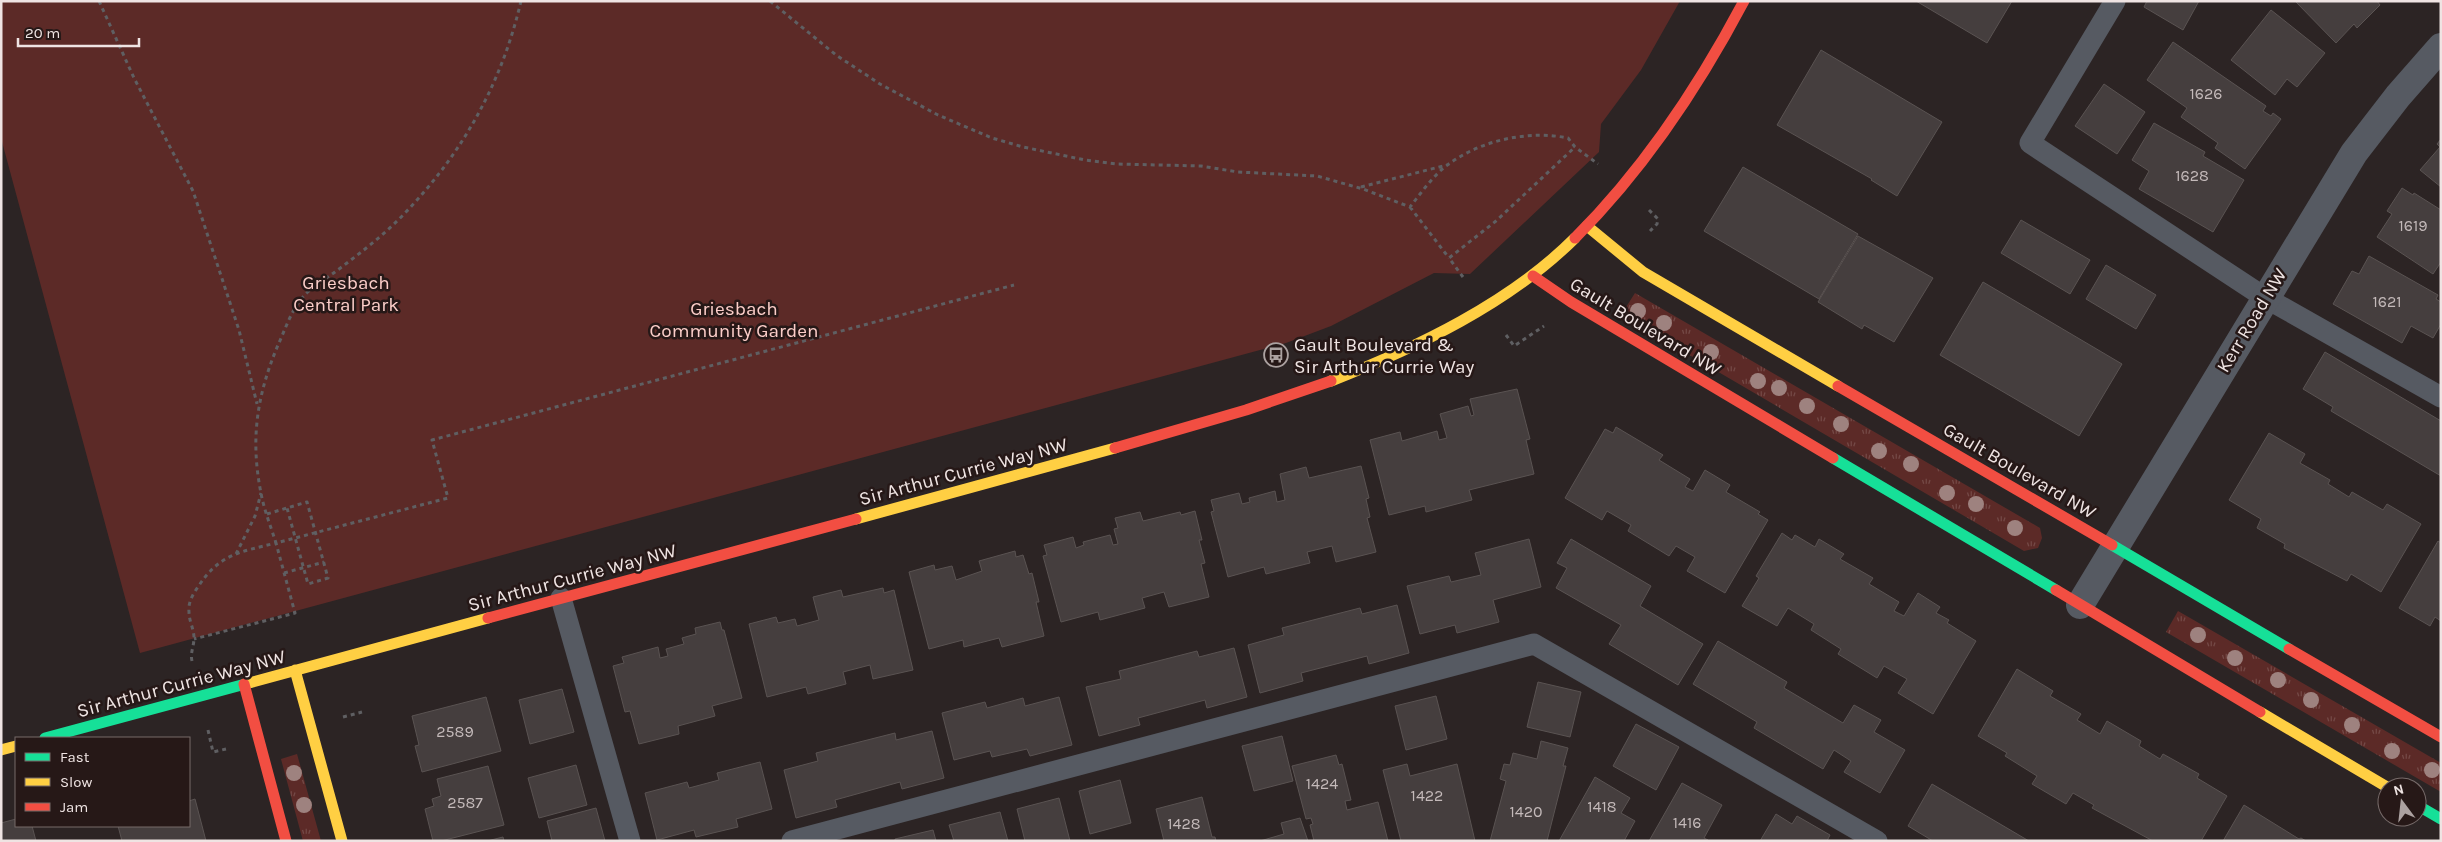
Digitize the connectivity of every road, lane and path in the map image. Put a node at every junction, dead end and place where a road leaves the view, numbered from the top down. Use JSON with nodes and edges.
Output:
{"nodes":[{"id":1,"x":99,"y":1,"type":"edge"},
{"id":2,"x":521,"y":1,"type":"edge"},
{"id":3,"x":770,"y":1,"type":"edge"},
{"id":4,"x":1744,"y":1,"type":"edge"},
{"id":5,"x":2115,"y":1,"type":"edge"},
{"id":6,"x":2441,"y":47,"type":"edge"},
{"id":7,"x":1574,"y":146,"type":"dead end"},
{"id":8,"x":1448,"y":165,"type":"junction"},
{"id":9,"x":1359,"y":188,"type":"junction"},
{"id":10,"x":1410,"y":207,"type":"junction"},
{"id":11,"x":1587,"y":226,"type":"junction"},
{"id":12,"x":1449,"y":258,"type":"dead end"},
{"id":13,"x":1533,"y":276,"type":"junction"},
{"id":14,"x":1014,"y":285,"type":"dead end"},
{"id":15,"x":2264,"y":297,"type":"junction"},
{"id":16,"x":2441,"y":397,"type":"edge"},
{"id":17,"x":258,"y":407,"type":"junction"},
{"id":18,"x":260,"y":493,"type":"junction"},
{"id":19,"x":287,"y":508,"type":"junction"},
{"id":20,"x":267,"y":514,"type":"junction"},
{"id":21,"x":315,"y":533,"type":"junction"},
{"id":22,"x":296,"y":538,"type":"junction"},
{"id":23,"x":2116,"y":546,"type":"junction"},
{"id":24,"x":235,"y":554,"type":"dead end"},
{"id":25,"x":324,"y":562,"type":"junction"},
{"id":26,"x":304,"y":567,"type":"junction"},
{"id":27,"x":284,"y":573,"type":"dead end"},
{"id":28,"x":561,"y":598,"type":"junction"},
{"id":29,"x":2080,"y":605,"type":"junction"},
{"id":30,"x":295,"y":670,"type":"junction"},
{"id":31,"x":244,"y":684,"type":"junction"},
{"id":32,"x":50,"y":737,"type":"edge"},
{"id":33,"x":2441,"y":737,"type":"edge"},
{"id":34,"x":15,"y":746,"type":"edge"},
{"id":35,"x":1,"y":750,"type":"edge"},
{"id":36,"x":2377,"y":781,"type":"edge"},
{"id":37,"x":2427,"y":811,"type":"edge"},
{"id":38,"x":2441,"y":819,"type":"edge"},
{"id":39,"x":286,"y":841,"type":"edge"},
{"id":40,"x":342,"y":841,"type":"edge"},
{"id":41,"x":630,"y":841,"type":"edge"},
{"id":42,"x":792,"y":841,"type":"edge"},
{"id":43,"x":1877,"y":841,"type":"edge"}],
"edges":[{"from":1,"to":17,"type":"path"},
{"from":2,"to":17,"type":"path"},
{"from":3,"to":9,"type":"path"},
{"from":4,"to":11,"type":"street","name":"Sir Arthur Currie Way NW"},
{"from":5,"to":15,"type":"lane"},
{"from":6,"to":15,"type":"street","name":"Kerr Road NW"},
{"from":7,"to":8,"type":"path"},
{"from":8,"to":9,"type":"path"},
{"from":8,"to":10,"type":"path"},
{"from":9,"to":10,"type":"path"},
{"from":10,"to":12,"type":"path"},
{"from":11,"to":13,"type":"street","name":"Sir Arthur Currie Way NW"},
{"from":11,"to":23,"type":"street","name":"Gault Boulevard NW"},
{"from":13,"to":28,"type":"street","name":"Sir Arthur Currie Way NW"},
{"from":13,"to":29,"type":"street","name":"Gault Boulevard NW"},
{"from":14,"to":21,"type":"path"},
{"from":15,"to":16,"type":"lane"},
{"from":15,"to":23,"type":"street","name":"Kerr Road NW"},
{"from":17,"to":18,"type":"path"},
{"from":18,"to":20,"type":"path"},
{"from":18,"to":24,"type":"path"},
{"from":19,"to":20,"type":"path"},
{"from":19,"to":21,"type":"path"},
{"from":19,"to":22,"type":"path"},
{"from":20,"to":22,"type":"path"},
{"from":21,"to":22,"type":"path"},
{"from":21,"to":25,"type":"path"},
{"from":22,"to":26,"type":"path"},
{"from":23,"to":29,"type":"street","name":"Kerr Road NW"},
{"from":23,"to":33,"type":"street","name":"Gault Boulevard NW"},
{"from":25,"to":26,"type":"path"},
{"from":25,"to":26,"type":"path"},
{"from":26,"to":27,"type":"path"},
{"from":28,"to":30,"type":"street","name":"Sir Arthur Currie Way NW"},
{"from":28,"to":41,"type":"lane"},
{"from":29,"to":36,"type":"street","name":"Gault Boulevard NW"},
{"from":30,"to":31,"type":"street","name":"Sir Arthur Currie Way NW"},
{"from":30,"to":40,"type":"street"},
{"from":31,"to":32,"type":"street","name":"Sir Arthur Currie Way NW"},
{"from":31,"to":39,"type":"street"},
{"from":34,"to":35,"type":"street"},
{"from":37,"to":38,"type":"street"},
{"from":42,"to":43,"type":"lane"}]}
